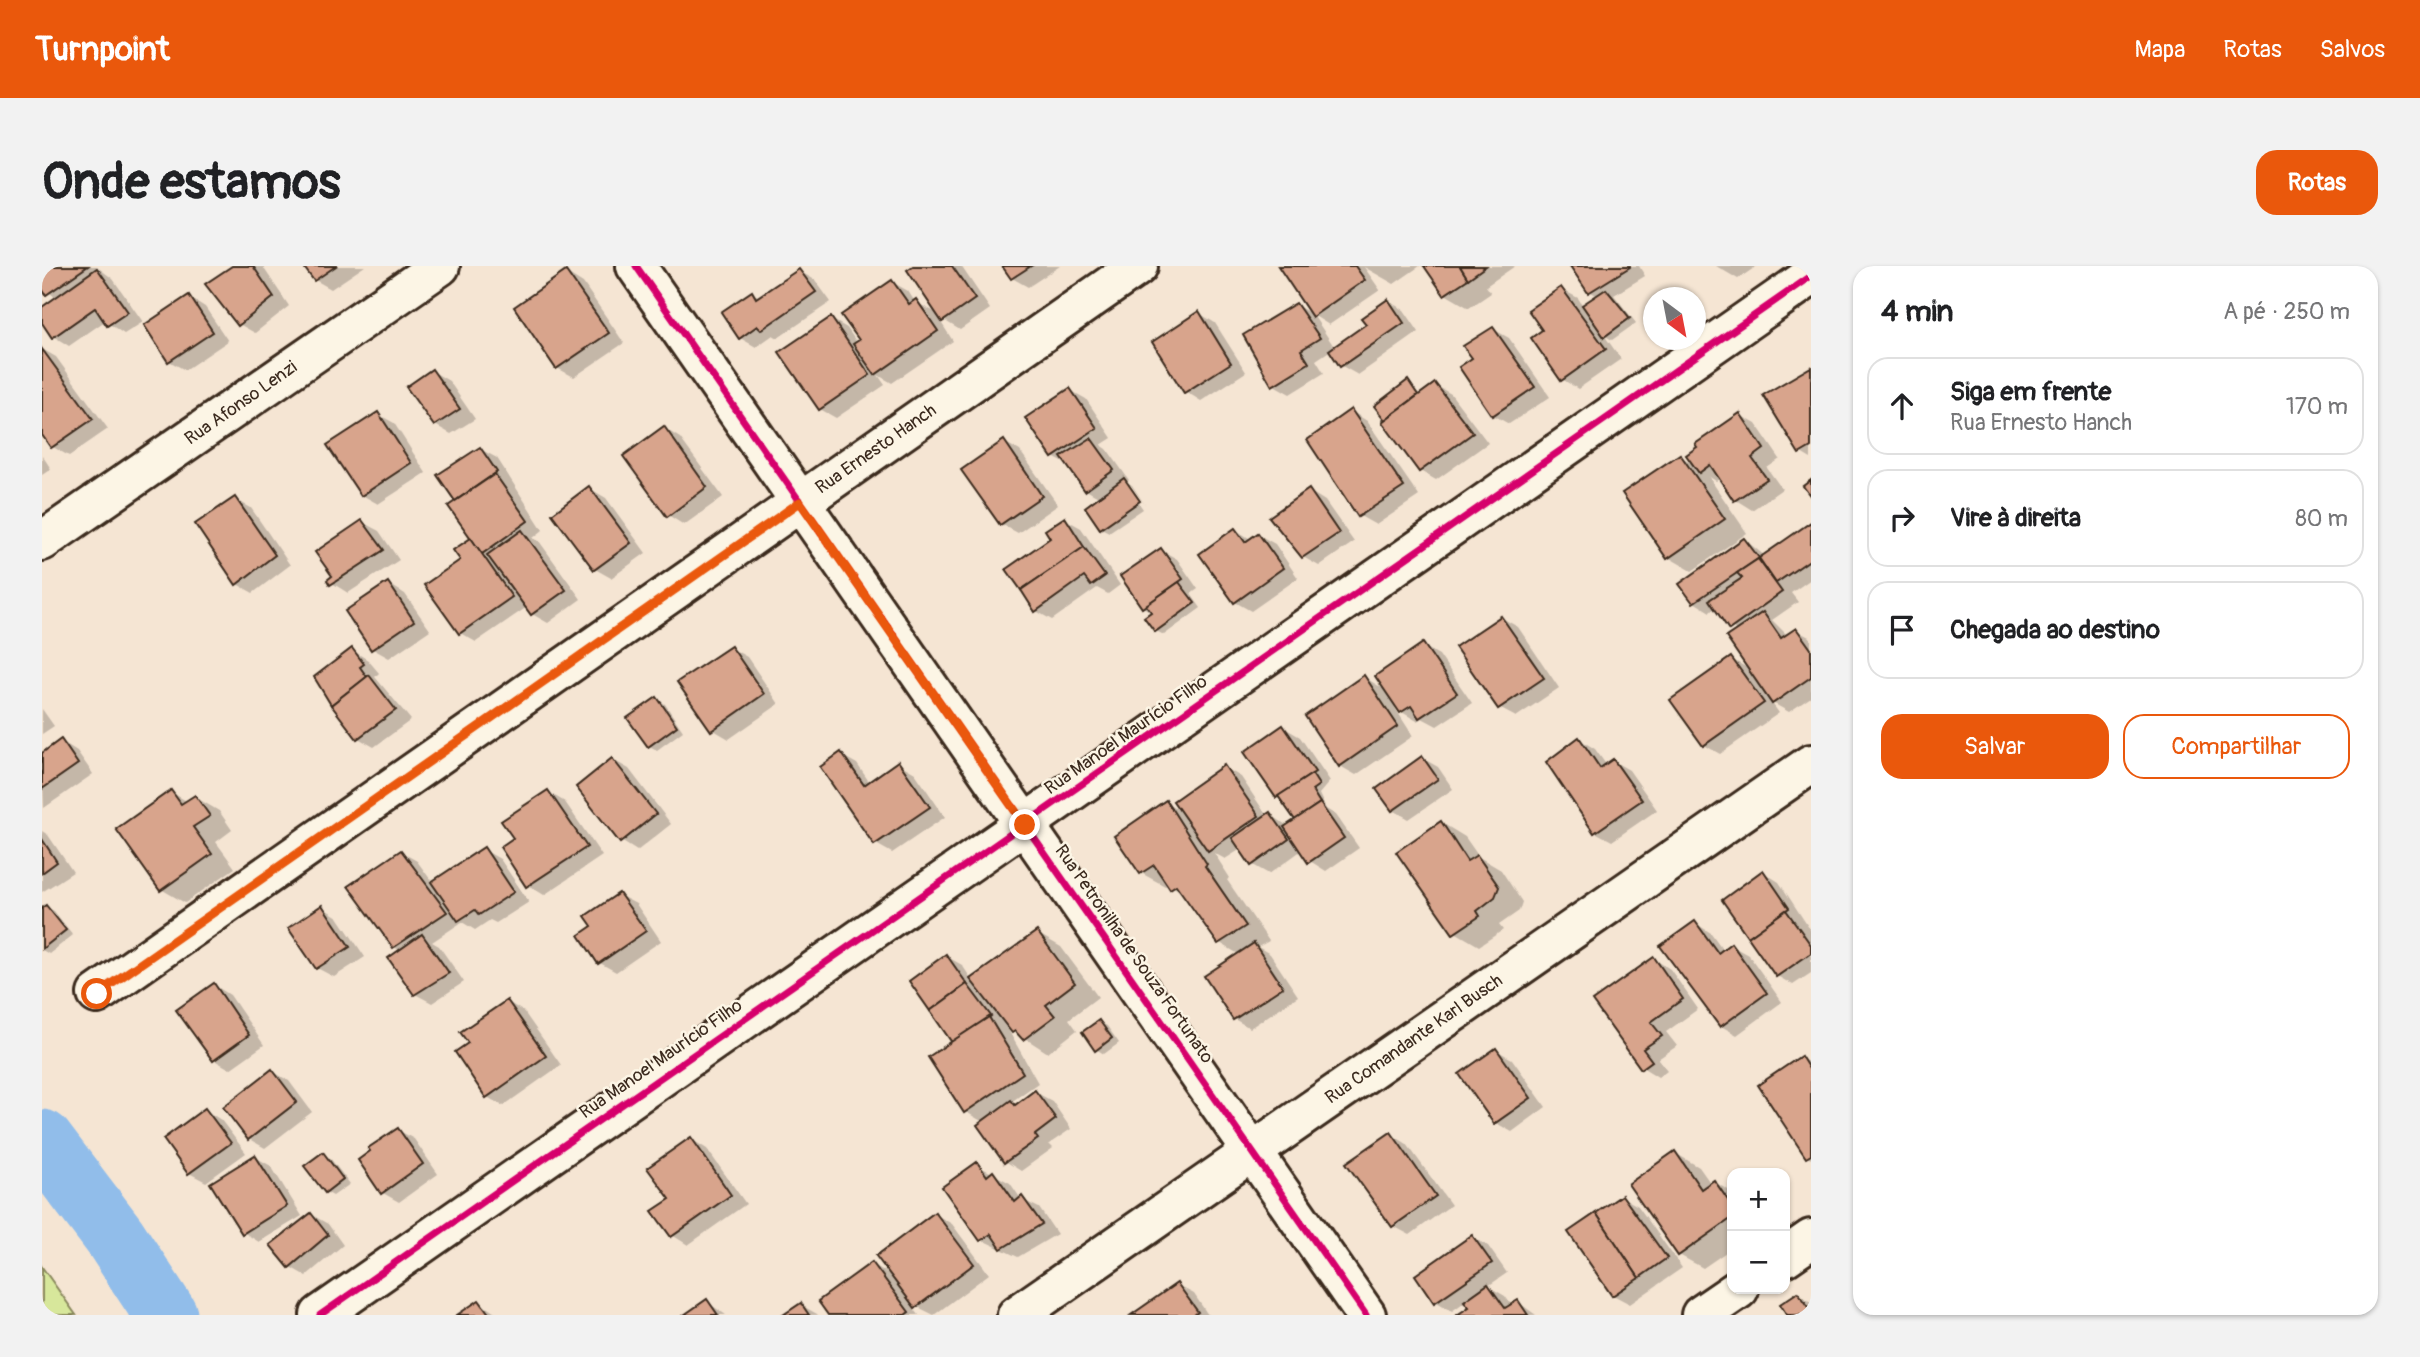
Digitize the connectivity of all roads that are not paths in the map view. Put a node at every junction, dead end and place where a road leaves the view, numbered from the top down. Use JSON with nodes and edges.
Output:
{"nodes":[{"id":1,"x":440,"y":266,"type":"edge"},
{"id":2,"x":636,"y":266,"type":"edge"},
{"id":3,"x":1138,"y":266,"type":"edge"},
{"id":4,"x":1811,"y":276,"type":"edge"},
{"id":5,"x":800,"y":502,"type":"junction"},
{"id":6,"x":42,"y":541,"type":"edge"},
{"id":7,"x":1811,"y":764,"type":"edge"},
{"id":8,"x":1025,"y":825,"type":"junction"},
{"id":9,"x":97,"y":994,"type":"dead end"},
{"id":10,"x":1252,"y":1151,"type":"junction"},
{"id":11,"x":1811,"y":1239,"type":"edge"},
{"id":12,"x":1790,"y":1254,"type":"edge"},
{"id":13,"x":1732,"y":1294,"type":"edge"},
{"id":14,"x":320,"y":1315,"type":"edge"},
{"id":15,"x":1017,"y":1315,"type":"edge"},
{"id":16,"x":1366,"y":1315,"type":"edge"},
{"id":17,"x":1701,"y":1315,"type":"edge"}],
"edges":[{"from":1,"to":6,"type":"street","name":"Rua Afonso Lenzi"},
{"from":2,"to":5,"type":"street","name":"Rua Petronilha de Souza Fortunato"},
{"from":3,"to":5,"type":"street","name":"Rua Ernesto Hanch"},
{"from":4,"to":8,"type":"street","name":"Rua Manoel Maurício Filho"},
{"from":5,"to":8,"type":"street","name":"Rua Petronilha de Souza Fortunato"},
{"from":5,"to":9,"type":"street","name":"Rua Ernesto Hanch"},
{"from":7,"to":10,"type":"street","name":"Rua Comandante Karl Busch"},
{"from":8,"to":10,"type":"street","name":"Rua Petronilha de Souza Fortunato"},
{"from":8,"to":14,"type":"street","name":"Rua Manoel Maurício Filho"},
{"from":10,"to":15,"type":"street","name":"Rua Comandante Karl Busch"},
{"from":10,"to":16,"type":"street","name":"Rua Petronilha de Souza Fortunato"},
{"from":11,"to":12,"type":"street"},
{"from":13,"to":17,"type":"street"}]}
